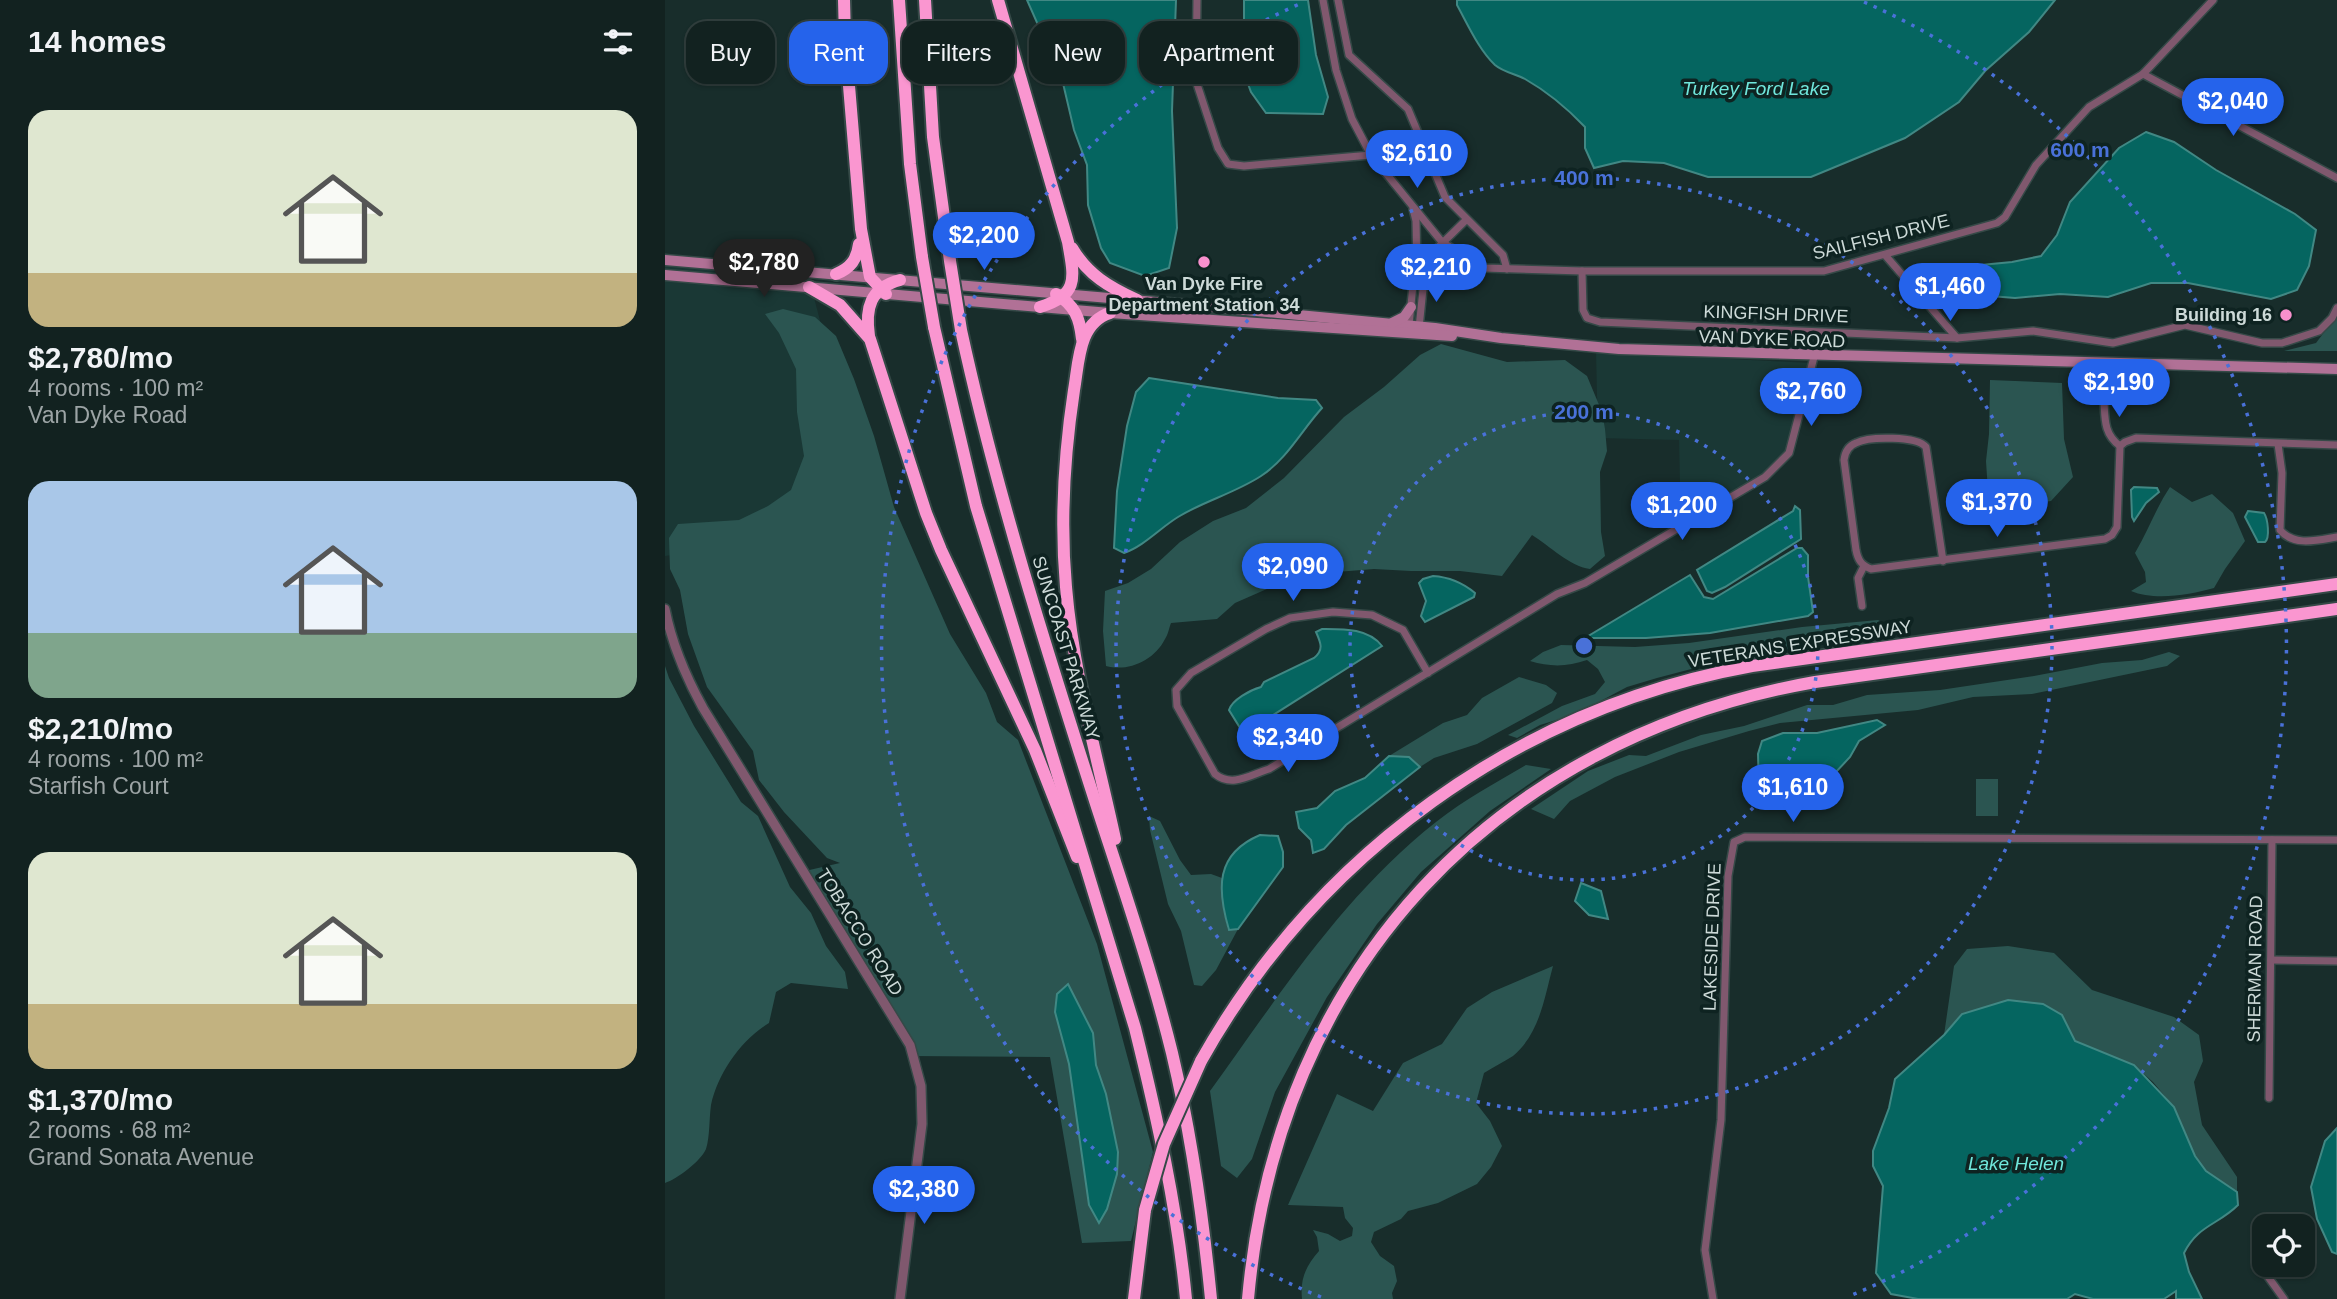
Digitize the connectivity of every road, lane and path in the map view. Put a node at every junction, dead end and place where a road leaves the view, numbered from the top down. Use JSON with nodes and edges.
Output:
{"nodes":[{"id":1,"x":844,"y":0,"type":"edge"},
{"id":2,"x":899,"y":0,"type":"edge"},
{"id":3,"x":925,"y":0,"type":"edge"},
{"id":4,"x":998,"y":0,"type":"edge"},
{"id":5,"x":1197,"y":0,"type":"edge"},
{"id":6,"x":1323,"y":0,"type":"edge"},
{"id":7,"x":1338,"y":0,"type":"edge"},
{"id":8,"x":2213,"y":0,"type":"edge"},
{"id":9,"x":2143,"y":74,"type":"junction"},
{"id":10,"x":1371,"y":155,"type":"junction"},
{"id":11,"x":2337,"y":178,"type":"edge"},
{"id":12,"x":1412,"y":205,"type":"junction"},
{"id":13,"x":1466,"y":220,"type":"junction"},
{"id":14,"x":861,"y":229,"type":"junction"},
{"id":15,"x":1068,"y":242,"type":"junction"},
{"id":16,"x":1442,"y":242,"type":"junction"},
{"id":17,"x":1885,"y":255,"type":"junction"},
{"id":18,"x":665,"y":260,"type":"edge"},
{"id":19,"x":1426,"y":260,"type":"junction"},
{"id":20,"x":1417,"y":268,"type":"junction"},
{"id":21,"x":1483,"y":268,"type":"junction"},
{"id":22,"x":1507,"y":269,"type":"junction"},
{"id":23,"x":1582,"y":271,"type":"junction"},
{"id":24,"x":836,"y":274,"type":"junction"},
{"id":25,"x":665,"y":275,"type":"edge"},
{"id":26,"x":1425,"y":275,"type":"junction"},
{"id":27,"x":870,"y":277,"type":"junction"},
{"id":28,"x":900,"y":280,"type":"junction"},
{"id":29,"x":809,"y":287,"type":"junction"},
{"id":30,"x":881,"y":292,"type":"junction"},
{"id":31,"x":1061,"y":295,"type":"junction"},
{"id":32,"x":1137,"y":300,"type":"junction"},
{"id":33,"x":1040,"y":307,"type":"junction"},
{"id":34,"x":1411,"y":307,"type":"junction"},
{"id":35,"x":2337,"y":308,"type":"edge"},
{"id":36,"x":1074,"y":310,"type":"junction"},
{"id":37,"x":1109,"y":313,"type":"junction"},
{"id":38,"x":1391,"y":324,"type":"junction"},
{"id":39,"x":1414,"y":329,"type":"junction"},
{"id":40,"x":1957,"y":338,"type":"junction"},
{"id":41,"x":870,"y":339,"type":"junction"},
{"id":42,"x":1082,"y":343,"type":"junction"},
{"id":43,"x":1814,"y":356,"type":"junction"},
{"id":44,"x":2337,"y":369,"type":"edge"},
{"id":45,"x":2103,"y":401,"type":"dead end"},
{"id":46,"x":2278,"y":444,"type":"junction"},
{"id":47,"x":2337,"y":445,"type":"edge"},
{"id":48,"x":2120,"y":446,"type":"junction"},
{"id":49,"x":2337,"y":537,"type":"edge"},
{"id":50,"x":1943,"y":561,"type":"junction"},
{"id":51,"x":1864,"y":566,"type":"junction"},
{"id":52,"x":2337,"y":584,"type":"edge"},
{"id":53,"x":1862,"y":606,"type":"dead end"},
{"id":54,"x":665,"y":609,"type":"edge"},
{"id":55,"x":2337,"y":609,"type":"edge"},
{"id":56,"x":1428,"y":673,"type":"junction"},
{"id":57,"x":2272,"y":840,"type":"junction"},
{"id":58,"x":2337,"y":840,"type":"edge"},
{"id":59,"x":1129,"y":901,"type":"junction"},
{"id":60,"x":1106,"y":928,"type":"junction"},
{"id":61,"x":2271,"y":960,"type":"junction"},
{"id":62,"x":2337,"y":961,"type":"edge"},
{"id":63,"x":2269,"y":1098,"type":"dead end"},
{"id":64,"x":2268,"y":1277,"type":"edge"},
{"id":65,"x":900,"y":1299,"type":"edge"},
{"id":66,"x":1134,"y":1299,"type":"edge"},
{"id":67,"x":1186,"y":1299,"type":"edge"},
{"id":68,"x":1211,"y":1299,"type":"edge"},
{"id":69,"x":1248,"y":1299,"type":"edge"},
{"id":70,"x":1713,"y":1299,"type":"edge"},
{"id":71,"x":2284,"y":1299,"type":"edge"}],
"edges":[{"from":1,"to":14,"type":"highway"},
{"from":2,"to":60,"type":"highway","bridge":true},
{"from":3,"to":59,"type":"highway","name":"SUNCOAST PARKWAY","bridge":true},
{"from":4,"to":15,"type":"highway"},
{"from":5,"to":10,"type":"street"},
{"from":6,"to":10,"type":"street"},
{"from":7,"to":13,"type":"street"},
{"from":8,"to":9,"type":"street","name":"SAILFISH DRIVE"},
{"from":9,"to":11,"type":"street"},
{"from":9,"to":17,"type":"street","name":"SAILFISH DRIVE"},
{"from":10,"to":12,"type":"street"},
{"from":12,"to":16,"type":"street"},
{"from":12,"to":20,"type":"street"},
{"from":13,"to":16,"type":"street"},
{"from":13,"to":22,"type":"street"},
{"from":14,"to":24,"type":"highway"},
{"from":14,"to":27,"type":"highway"},
{"from":15,"to":31,"type":"highway"},
{"from":15,"to":32,"type":"highway"},
{"from":16,"to":19,"type":"street"},
{"from":16,"to":21,"type":"street"},
{"from":17,"to":23,"type":"street","name":"SAILFISH DRIVE"},
{"from":17,"to":40,"type":"street"},
{"from":18,"to":24,"type":"main road","name":"VAN DYKE ROAD"},
{"from":19,"to":20,"type":"street"},
{"from":19,"to":26,"type":"street"},
{"from":20,"to":34,"type":"street"},
{"from":21,"to":22,"type":"street"},
{"from":21,"to":26,"type":"street"},
{"from":22,"to":23,"type":"street"},
{"from":23,"to":40,"type":"street","name":"KINGFISH DRIVE"},
{"from":24,"to":27,"type":"main road","name":"VAN DYKE ROAD"},
{"from":25,"to":29,"type":"main road","name":"VAN DYKE ROAD"},
{"from":26,"to":39,"type":"street"},
{"from":27,"to":28,"type":"main road","name":"VAN DYKE ROAD"},
{"from":27,"to":30,"type":"highway"},
{"from":28,"to":30,"type":"highway"},
{"from":28,"to":31,"type":"main road","name":"VAN DYKE ROAD"},
{"from":29,"to":30,"type":"main road","name":"VAN DYKE ROAD"},
{"from":29,"to":41,"type":"highway"},
{"from":30,"to":33,"type":"main road","name":"VAN DYKE ROAD"},
{"from":30,"to":41,"type":"highway"},
{"from":31,"to":32,"type":"main road","name":"VAN DYKE ROAD"},
{"from":31,"to":33,"type":"highway"},
{"from":31,"to":36,"type":"highway"},
{"from":32,"to":38,"type":"main road","name":"VAN DYKE ROAD"},
{"from":33,"to":36,"type":"main road","name":"VAN DYKE ROAD"},
{"from":34,"to":38,"type":"main road"},
{"from":34,"to":39,"type":"street"},
{"from":35,"to":40,"type":"street","name":"KINGFISH DRIVE"},
{"from":36,"to":37,"type":"main road","name":"VAN DYKE ROAD"},
{"from":36,"to":42,"type":"highway"},
{"from":37,"to":39,"type":"main road","name":"VAN DYKE ROAD"},
{"from":37,"to":42,"type":"highway"},
{"from":38,"to":39,"type":"main road","name":"VAN DYKE ROAD"},
{"from":39,"to":43,"type":"main road","name":"VAN DYKE ROAD"},
{"from":41,"to":60,"type":"highway"},
{"from":42,"to":59,"type":"highway"},
{"from":43,"to":44,"type":"main road","name":"VAN DYKE ROAD"},
{"from":43,"to":56,"type":"street"},
{"from":45,"to":48,"type":"street"},
{"from":46,"to":47,"type":"street"},
{"from":46,"to":48,"type":"street"},
{"from":46,"to":49,"type":"street"},
{"from":48,"to":50,"type":"street"},
{"from":50,"to":51,"type":"street"},
{"from":50,"to":51,"type":"street"},
{"from":51,"to":53,"type":"street"},
{"from":52,"to":66,"type":"highway","name":"VETERANS EXPRESSWAY","bridge":true},
{"from":54,"to":65,"type":"street","name":"TOBACCO ROAD"},
{"from":55,"to":69,"type":"highway"},
{"from":56,"to":56,"type":"street"},
{"from":57,"to":58,"type":"street","name":"LAKESIDE DRIVE"},
{"from":57,"to":61,"type":"street","name":"SHERMAN ROAD"},
{"from":57,"to":70,"type":"street","name":"LAKESIDE DRIVE"},
{"from":59,"to":68,"type":"highway","name":"SUNCOAST PARKWAY"},
{"from":60,"to":67,"type":"highway"},
{"from":61,"to":62,"type":"street"},
{"from":61,"to":63,"type":"street","name":"SHERMAN ROAD"},
{"from":64,"to":71,"type":"street"}]}
